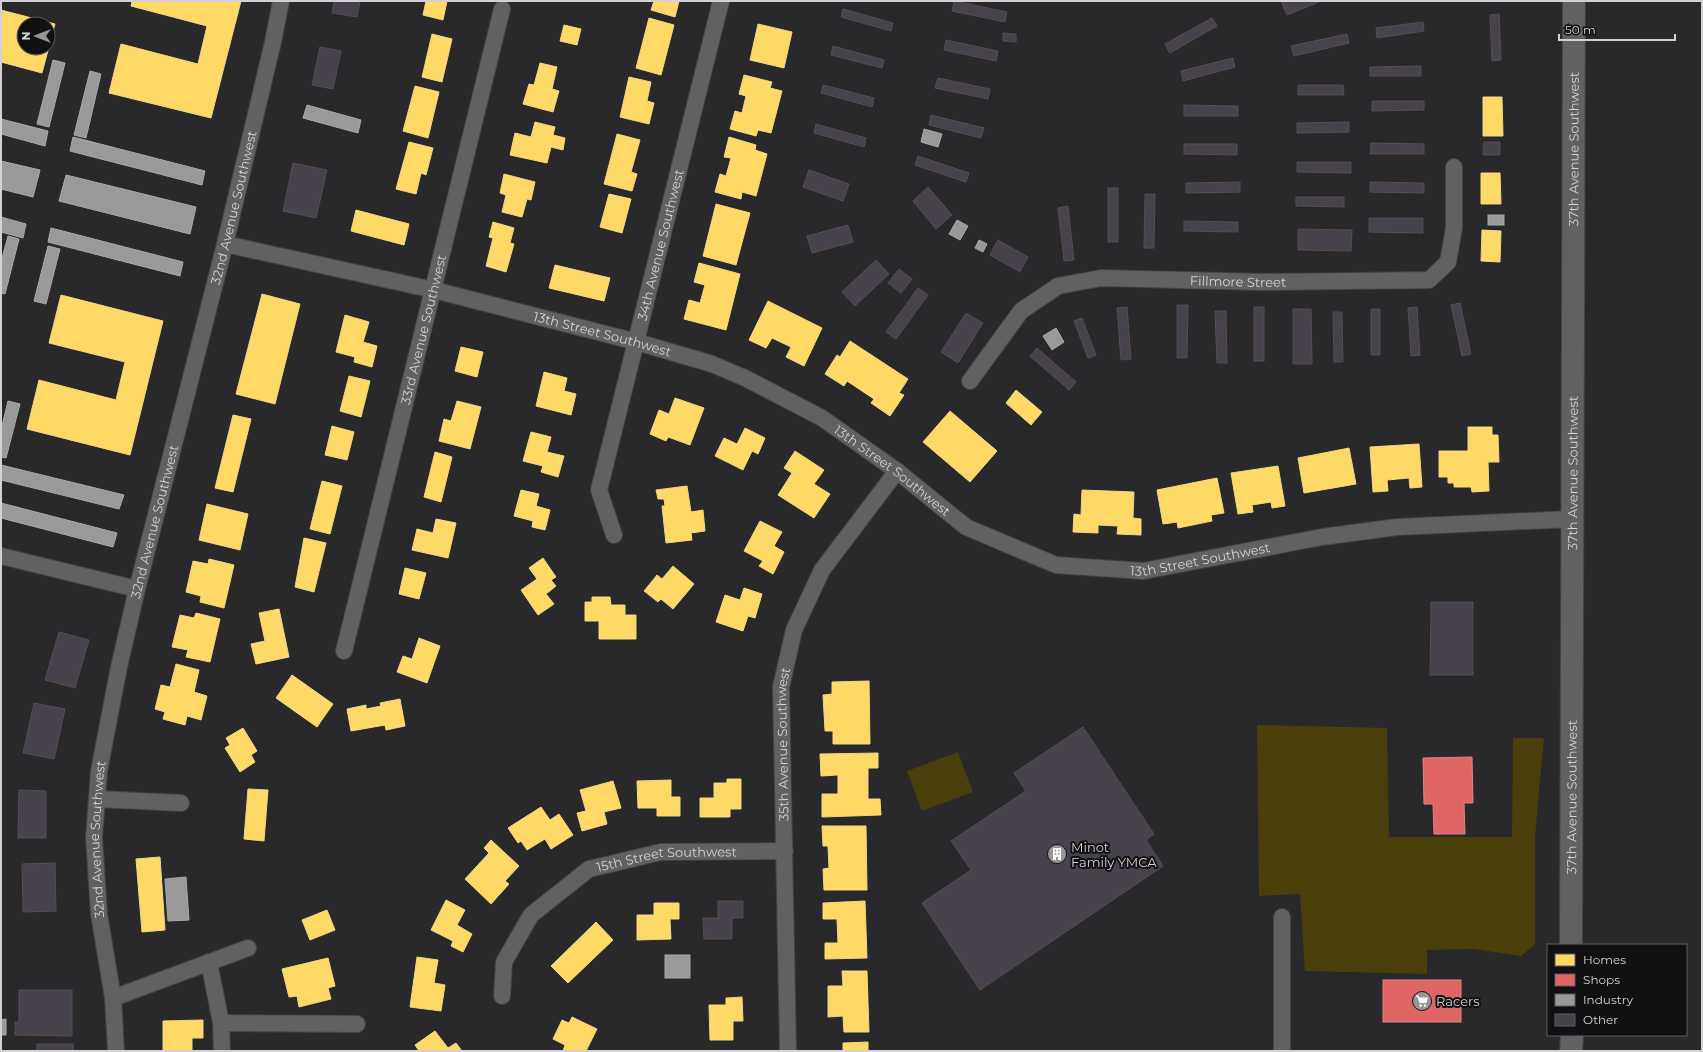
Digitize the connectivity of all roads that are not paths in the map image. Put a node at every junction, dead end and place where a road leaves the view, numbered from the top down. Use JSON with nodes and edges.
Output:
{"nodes":[{"id":1,"x":281,"y":1,"type":"edge"},
{"id":2,"x":721,"y":1,"type":"edge"},
{"id":3,"x":1574,"y":1,"type":"edge"},
{"id":4,"x":502,"y":9,"type":"dead end"},
{"id":5,"x":1454,"y":167,"type":"dead end"},
{"id":6,"x":225,"y":244,"type":"junction"},
{"id":7,"x":434,"y":290,"type":"junction"},
{"id":8,"x":637,"y":342,"type":"junction"},
{"id":9,"x":970,"y":382,"type":"dead end"},
{"id":10,"x":897,"y":470,"type":"junction"},
{"id":11,"x":1572,"y":519,"type":"junction"},
{"id":12,"x":614,"y":535,"type":"dead end"},
{"id":13,"x":1,"y":556,"type":"edge"},
{"id":14,"x":137,"y":589,"type":"junction"},
{"id":15,"x":344,"y":651,"type":"dead end"},
{"id":16,"x":98,"y":799,"type":"junction"},
{"id":17,"x":181,"y":803,"type":"dead end"},
{"id":18,"x":785,"y":851,"type":"junction"},
{"id":19,"x":1282,"y":917,"type":"dead end"},
{"id":20,"x":1571,"y":944,"type":"edge"},
{"id":21,"x":248,"y":948,"type":"dead end"},
{"id":22,"x":209,"y":962,"type":"junction"},
{"id":23,"x":502,"y":996,"type":"dead end"},
{"id":24,"x":113,"y":998,"type":"junction"},
{"id":25,"x":221,"y":1023,"type":"junction"},
{"id":26,"x":357,"y":1024,"type":"dead end"},
{"id":27,"x":1572,"y":1036,"type":"edge"},
{"id":28,"x":116,"y":1051,"type":"edge"},
{"id":29,"x":222,"y":1051,"type":"edge"},
{"id":30,"x":788,"y":1051,"type":"edge"},
{"id":31,"x":1282,"y":1051,"type":"edge"},
{"id":32,"x":1571,"y":1051,"type":"edge"}],
"edges":[{"from":1,"to":6,"type":"street","name":"32nd Avenue Southwest"},
{"from":2,"to":8,"type":"street","name":"34th Avenue Southwest"},
{"from":3,"to":11,"type":"main road","name":"37th Avenue Southwest"},
{"from":4,"to":7,"type":"street","name":"33rd Avenue Southwest"},
{"from":5,"to":9,"type":"street","name":"Fillmore Street"},
{"from":6,"to":7,"type":"street","name":"13th Street Southwest"},
{"from":6,"to":14,"type":"street","name":"32nd Avenue Southwest"},
{"from":7,"to":8,"type":"street","name":"13th Street Southwest"},
{"from":7,"to":15,"type":"street","name":"33rd Avenue Southwest"},
{"from":8,"to":10,"type":"street","name":"13th Street Southwest"},
{"from":8,"to":12,"type":"street","name":"34th Avenue Southwest"},
{"from":10,"to":11,"type":"street","name":"13th Street Southwest"},
{"from":10,"to":18,"type":"street","name":"35th Avenue Southwest"},
{"from":11,"to":20,"type":"main road","name":"37th Avenue Southwest"},
{"from":13,"to":14,"type":"street"},
{"from":14,"to":16,"type":"street","name":"32nd Avenue Southwest"},
{"from":16,"to":17,"type":"street"},
{"from":16,"to":24,"type":"street","name":"32nd Avenue Southwest"},
{"from":18,"to":23,"type":"street","name":"15th Street Southwest"},
{"from":18,"to":30,"type":"street","name":"35th Avenue Southwest"},
{"from":19,"to":31,"type":"street"},
{"from":21,"to":22,"type":"street"},
{"from":22,"to":24,"type":"street"},
{"from":22,"to":25,"type":"street"},
{"from":24,"to":28,"type":"street","name":"32nd Avenue Southwest"},
{"from":25,"to":26,"type":"street"},
{"from":25,"to":29,"type":"street"},
{"from":27,"to":32,"type":"main road"}]}
